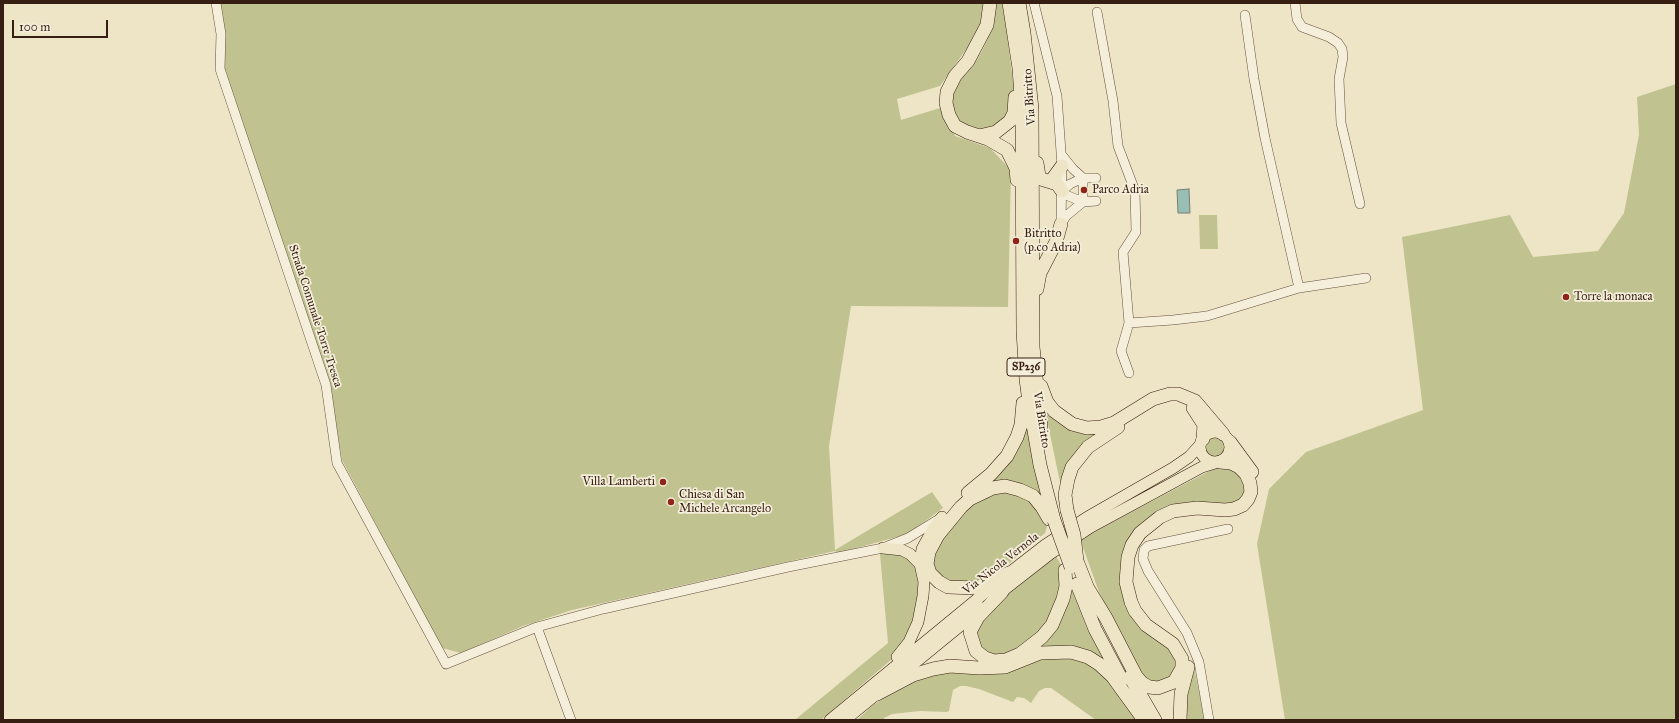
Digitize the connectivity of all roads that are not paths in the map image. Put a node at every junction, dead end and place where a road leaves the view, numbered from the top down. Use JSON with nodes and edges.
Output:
{"nodes":[{"id":1,"x":216,"y":3,"type":"edge"},
{"id":2,"x":990,"y":3,"type":"edge"},
{"id":3,"x":1008,"y":3,"type":"edge"},
{"id":4,"x":1019,"y":3,"type":"edge"},
{"id":5,"x":1034,"y":3,"type":"edge"},
{"id":6,"x":1296,"y":3,"type":"edge"},
{"id":7,"x":1097,"y":12,"type":"dead end"},
{"id":8,"x":1245,"y":15,"type":"dead end"},
{"id":9,"x":1030,"y":92,"type":"junction"},
{"id":10,"x":978,"y":136,"type":"junction"},
{"id":11,"x":1061,"y":160,"type":"junction"},
{"id":12,"x":1083,"y":178,"type":"junction"},
{"id":13,"x":1096,"y":178,"type":"dead end"},
{"id":14,"x":1051,"y":181,"type":"junction"},
{"id":15,"x":1062,"y":191,"type":"junction"},
{"id":16,"x":1096,"y":201,"type":"dead end"},
{"id":17,"x":1083,"y":202,"type":"junction"},
{"id":18,"x":1360,"y":204,"type":"dead end"},
{"id":19,"x":1023,"y":211,"type":"junction"},
{"id":20,"x":1061,"y":224,"type":"junction"},
{"id":21,"x":1366,"y":278,"type":"dead end"},
{"id":22,"x":1299,"y":288,"type":"junction"},
{"id":23,"x":1023,"y":290,"type":"junction"},
{"id":24,"x":1129,"y":323,"type":"junction"},
{"id":25,"x":1033,"y":347,"type":"junction"},
{"id":26,"x":1129,"y":373,"type":"dead end"},
{"id":27,"x":1226,"y":438,"type":"junction"},
{"id":28,"x":1202,"y":442,"type":"junction"},
{"id":29,"x":1217,"y":462,"type":"junction"},
{"id":30,"x":942,"y":517,"type":"junction"},
{"id":31,"x":1058,"y":519,"type":"junction"},
{"id":32,"x":1228,"y":529,"type":"dead end"},
{"id":33,"x":883,"y":548,"type":"junction"},
{"id":34,"x":920,"y":564,"type":"junction"},
{"id":35,"x":1071,"y":566,"type":"junction"},
{"id":36,"x":1008,"y":573,"type":"junction"},
{"id":37,"x":1087,"y":588,"type":"junction"},
{"id":38,"x":1002,"y":592,"type":"junction"},
{"id":39,"x":536,"y":627,"type":"junction"},
{"id":40,"x":875,"y":688,"type":"junction"},
{"id":41,"x":570,"y":720,"type":"edge"},
{"id":42,"x":830,"y":720,"type":"edge"},
{"id":43,"x":845,"y":720,"type":"edge"},
{"id":44,"x":1144,"y":720,"type":"edge"},
{"id":45,"x":1155,"y":720,"type":"edge"},
{"id":46,"x":1180,"y":720,"type":"edge"},
{"id":47,"x":1209,"y":720,"type":"edge"}],
"edges":[{"from":1,"to":39,"type":"street","name":"Strada Comunale Torre Tresca"},
{"from":2,"to":10,"type":"highway"},
{"from":3,"to":10,"type":"highway"},
{"from":3,"to":19,"type":"highway","name":"Via Bitritto","number":"SP236"},
{"from":4,"to":9,"type":"highway","name":"Via Bitritto","number":"SP236"},
{"from":5,"to":11,"type":"street"},
{"from":6,"to":18,"type":"street"},
{"from":7,"to":24,"type":"street"},
{"from":8,"to":22,"type":"street"},
{"from":9,"to":14,"type":"highway"},
{"from":9,"to":25,"type":"highway","name":"Via Bitritto","number":"SP236"},
{"from":10,"to":19,"type":"highway"},
{"from":11,"to":12,"type":"street"},
{"from":11,"to":14,"type":"highway"},
{"from":11,"to":15,"type":"street"},
{"from":12,"to":13,"type":"street"},
{"from":12,"to":15,"type":"street"},
{"from":12,"to":17,"type":"street"},
{"from":14,"to":15,"type":"highway"},
{"from":15,"to":17,"type":"street"},
{"from":15,"to":20,"type":"street"},
{"from":16,"to":17,"type":"street"},
{"from":17,"to":20,"type":"street"},
{"from":19,"to":23,"type":"highway","name":"Via Bitritto","number":"SP236"},
{"from":20,"to":25,"type":"highway"},
{"from":21,"to":22,"type":"street"},
{"from":22,"to":24,"type":"street"},
{"from":23,"to":30,"type":"highway"},
{"from":23,"to":31,"type":"highway","name":"Via Bitritto","number":"SP236"},
{"from":24,"to":26,"type":"street"},
{"from":25,"to":27,"type":"highway"},
{"from":25,"to":31,"type":"highway","name":"Via Bitritto","number":"SP236"},
{"from":27,"to":28,"type":"main road"},
{"from":27,"to":29,"type":"main road"},
{"from":27,"to":46,"type":"highway"},
{"from":28,"to":29,"type":"main road"},
{"from":28,"to":31,"type":"highway"},
{"from":28,"to":36,"type":"main road","name":"Via Nicola Vernola"},
{"from":29,"to":37,"type":"highway"},
{"from":29,"to":38,"type":"main road","name":"Via Nicola Vernola"},
{"from":30,"to":33,"type":"street"},
{"from":30,"to":34,"type":"main road"},
{"from":31,"to":35,"type":"highway","name":"Via Bitritto","number":"SP236","bridge":true},
{"from":31,"to":35,"type":"highway","name":"Via Bitritto","number":"SP236","bridge":true},
{"from":31,"to":36,"type":"highway"},
{"from":32,"to":47,"type":"street"},
{"from":33,"to":34,"type":"main road"},
{"from":33,"to":39,"type":"street"},
{"from":34,"to":40,"type":"main road"},
{"from":35,"to":37,"type":"highway","name":"Via Bitritto","number":"SP236"},
{"from":35,"to":38,"type":"highway"},
{"from":35,"to":44,"type":"highway","name":"Via Bitritto","number":"SP236"},
{"from":36,"to":40,"type":"main road","name":"Via Nicola Vernola"},
{"from":37,"to":45,"type":"highway","name":"Via Bitritto","number":"SP236"},
{"from":38,"to":40,"type":"main road","name":"Via Nicola Vernola"},
{"from":39,"to":41,"type":"street"},
{"from":40,"to":42,"type":"main road","name":"Via Nicola Vernola"},
{"from":40,"to":43,"type":"main road","name":"Via Nicola Vernola"},
{"from":40,"to":44,"type":"highway"}]}
